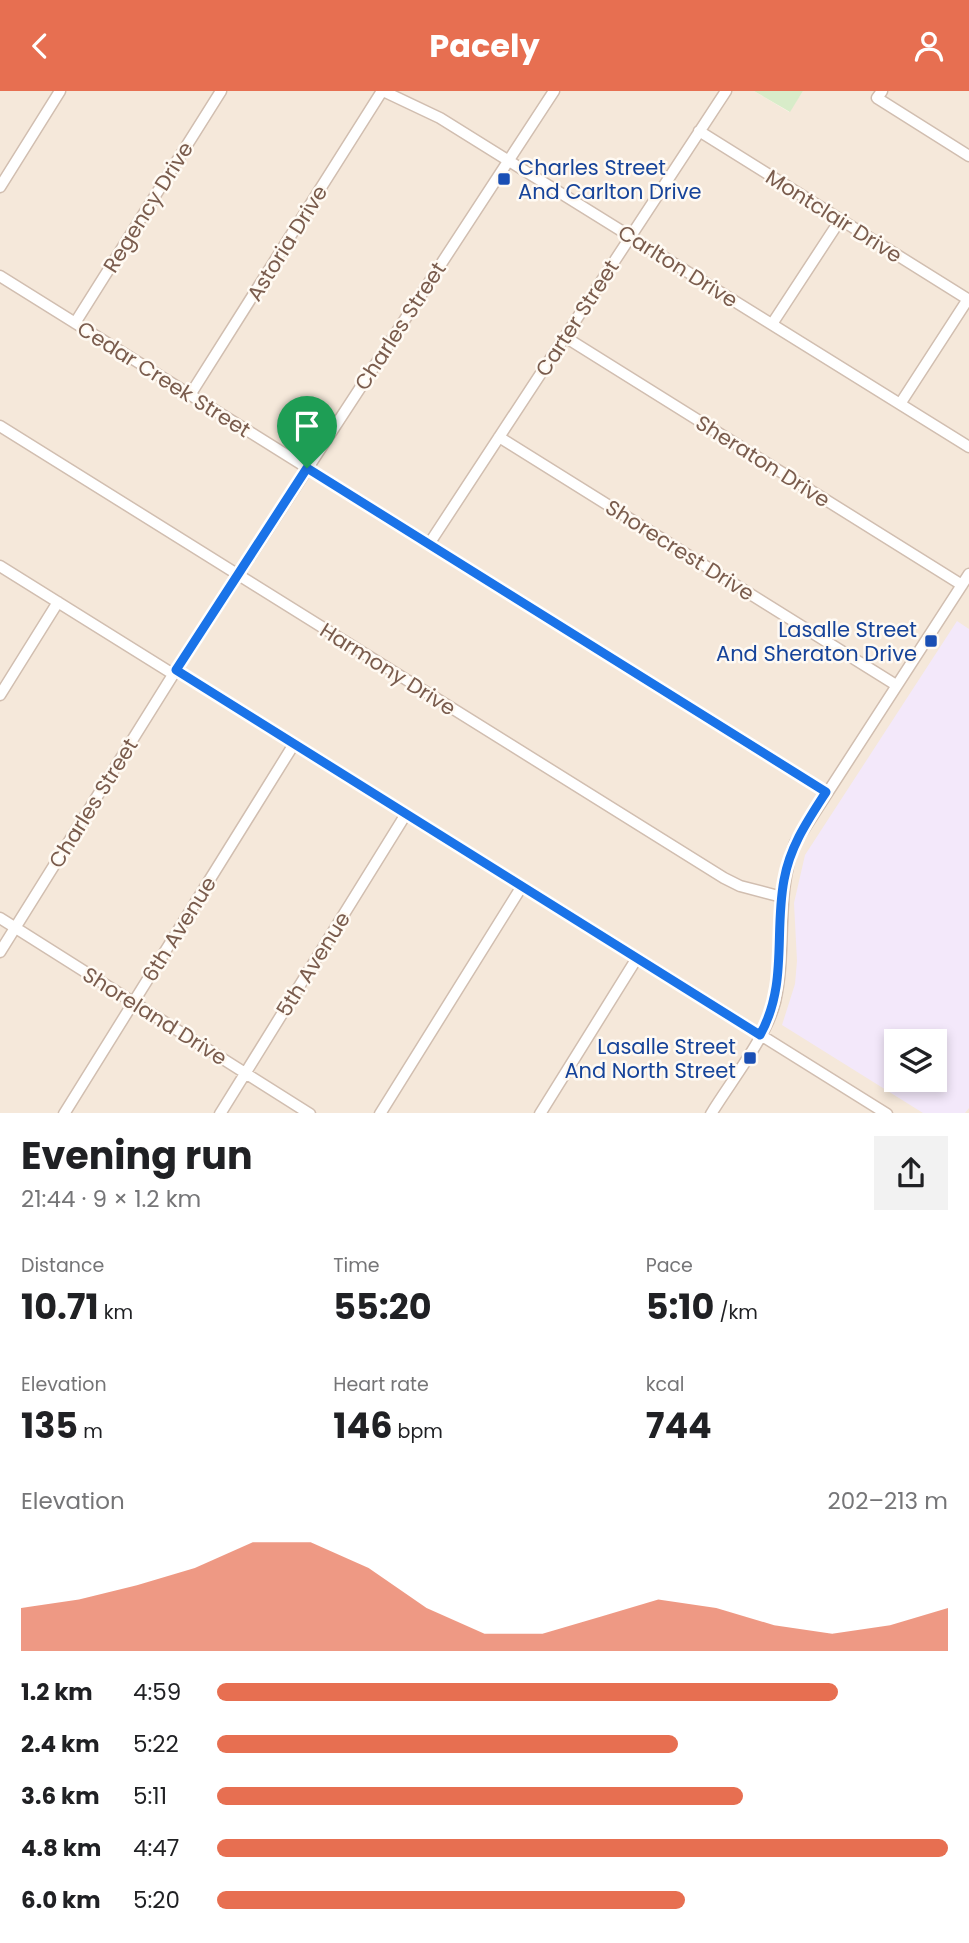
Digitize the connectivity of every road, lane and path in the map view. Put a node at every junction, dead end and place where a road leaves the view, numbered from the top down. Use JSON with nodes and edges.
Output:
{"nodes":[{"id":1,"x":60,"y":91,"type":"edge"},
{"id":2,"x":221,"y":91,"type":"edge"},
{"id":3,"x":383,"y":91,"type":"edge"},
{"id":4,"x":554,"y":91,"type":"edge"},
{"id":5,"x":726,"y":91,"type":"edge"},
{"id":6,"x":880,"y":95,"type":"edge"},
{"id":7,"x":699,"y":131,"type":"junction"},
{"id":8,"x":969,"y":156,"type":"edge"},
{"id":9,"x":509,"y":160,"type":"junction"},
{"id":10,"x":0,"y":187,"type":"edge"},
{"id":11,"x":840,"y":220,"type":"junction"},
{"id":12,"x":631,"y":236,"type":"junction"},
{"id":13,"x":0,"y":276,"type":"edge"},
{"id":14,"x":969,"y":300,"type":"edge"},
{"id":15,"x":75,"y":323,"type":"junction"},
{"id":16,"x":772,"y":324,"type":"junction"},
{"id":17,"x":565,"y":337,"type":"junction"},
{"id":18,"x":190,"y":395,"type":"junction"},
{"id":19,"x":900,"y":404,"type":"junction"},
{"id":20,"x":0,"y":426,"type":"edge"},
{"id":21,"x":499,"y":437,"type":"junction"},
{"id":22,"x":969,"y":447,"type":"edge"},
{"id":23,"x":307,"y":468,"type":"junction"},
{"id":24,"x":429,"y":544,"type":"junction"},
{"id":25,"x":0,"y":566,"type":"edge"},
{"id":26,"x":969,"y":574,"type":"edge"},
{"id":27,"x":238,"y":575,"type":"junction"},
{"id":28,"x":962,"y":585,"type":"junction"},
{"id":29,"x":58,"y":602,"type":"junction"},
{"id":30,"x":174,"y":672,"type":"junction"},
{"id":31,"x":896,"y":685,"type":"junction"},
{"id":32,"x":0,"y":695,"type":"edge"},
{"id":33,"x":294,"y":744,"type":"junction"},
{"id":34,"x":826,"y":792,"type":"junction"},
{"id":35,"x":406,"y":814,"type":"junction"},
{"id":36,"x":522,"y":886,"type":"junction"},
{"id":37,"x":782,"y":897,"type":"junction"},
{"id":38,"x":0,"y":918,"type":"edge"},
{"id":39,"x":15,"y":928,"type":"junction"},
{"id":40,"x":0,"y":952,"type":"edge"},
{"id":41,"x":637,"y":958,"type":"junction"},
{"id":42,"x":133,"y":1002,"type":"junction"},
{"id":43,"x":760,"y":1035,"type":"junction"},
{"id":44,"x":245,"y":1073,"type":"junction"},
{"id":45,"x":65,"y":1113,"type":"edge"},
{"id":46,"x":221,"y":1113,"type":"edge"},
{"id":47,"x":308,"y":1113,"type":"edge"},
{"id":48,"x":381,"y":1113,"type":"edge"},
{"id":49,"x":541,"y":1113,"type":"edge"},
{"id":50,"x":712,"y":1113,"type":"edge"},
{"id":51,"x":884,"y":1113,"type":"edge"}],
"edges":[{"from":1,"to":10,"type":"street"},
{"from":2,"to":15,"type":"street","name":"Regency Drive"},
{"from":3,"to":9,"type":"street","name":"Carlton Drive"},
{"from":3,"to":18,"type":"street","name":"Astoria Drive"},
{"from":4,"to":9,"type":"street","name":"Charles Street"},
{"from":5,"to":7,"type":"street","name":"Carter Street"},
{"from":6,"to":8,"type":"street"},
{"from":7,"to":11,"type":"street","name":"Montclair Drive"},
{"from":7,"to":12,"type":"street","name":"Carter Street"},
{"from":9,"to":12,"type":"street","name":"Carlton Drive"},
{"from":9,"to":23,"type":"street","name":"Charles Street"},
{"from":11,"to":14,"type":"street","name":"Montclair Drive"},
{"from":11,"to":16,"type":"street"},
{"from":12,"to":16,"type":"street","name":"Carlton Drive"},
{"from":12,"to":17,"type":"street","name":"Carter Street"},
{"from":13,"to":15,"type":"street","name":"Cedar Creek Street"},
{"from":14,"to":19,"type":"street"},
{"from":15,"to":18,"type":"street","name":"Cedar Creek Street"},
{"from":16,"to":19,"type":"street","name":"Carlton Drive"},
{"from":17,"to":21,"type":"street","name":"Carter Street"},
{"from":17,"to":28,"type":"street","name":"Sheraton Drive"},
{"from":18,"to":23,"type":"street","name":"Cedar Creek Street"},
{"from":19,"to":22,"type":"street","name":"Carlton Drive"},
{"from":20,"to":27,"type":"street","name":"Harmony Drive"},
{"from":21,"to":24,"type":"street","name":"Carter Street"},
{"from":21,"to":31,"type":"street","name":"Shorecrest Drive"},
{"from":23,"to":24,"type":"street","name":"Cedar Creek Street"},
{"from":23,"to":27,"type":"street","name":"Charles Street"},
{"from":24,"to":34,"type":"street","name":"Cedar Creek Street"},
{"from":25,"to":29,"type":"street"},
{"from":26,"to":28,"type":"street"},
{"from":27,"to":30,"type":"street","name":"Charles Street"},
{"from":27,"to":37,"type":"street","name":"Harmony Drive"},
{"from":28,"to":31,"type":"street"},
{"from":29,"to":30,"type":"street"},
{"from":29,"to":32,"type":"street"},
{"from":30,"to":33,"type":"street"},
{"from":30,"to":39,"type":"street","name":"Charles Street"},
{"from":31,"to":34,"type":"street"},
{"from":33,"to":35,"type":"street"},
{"from":33,"to":42,"type":"street","name":"6th Avenue"},
{"from":34,"to":37,"type":"street"},
{"from":35,"to":36,"type":"street"},
{"from":35,"to":44,"type":"street","name":"5th Avenue"},
{"from":36,"to":41,"type":"street"},
{"from":36,"to":48,"type":"street"},
{"from":37,"to":43,"type":"street"},
{"from":38,"to":39,"type":"street","name":"Shoreland Drive"},
{"from":39,"to":40,"type":"street","name":"Charles Street"},
{"from":39,"to":42,"type":"street","name":"Shoreland Drive"},
{"from":41,"to":43,"type":"street"},
{"from":41,"to":49,"type":"street"},
{"from":42,"to":44,"type":"street","name":"Shoreland Drive"},
{"from":42,"to":45,"type":"street","name":"6th Avenue"},
{"from":43,"to":50,"type":"street"},
{"from":43,"to":51,"type":"street"},
{"from":44,"to":46,"type":"street","name":"5th Avenue"},
{"from":44,"to":47,"type":"street","name":"Shoreland Drive"}]}
